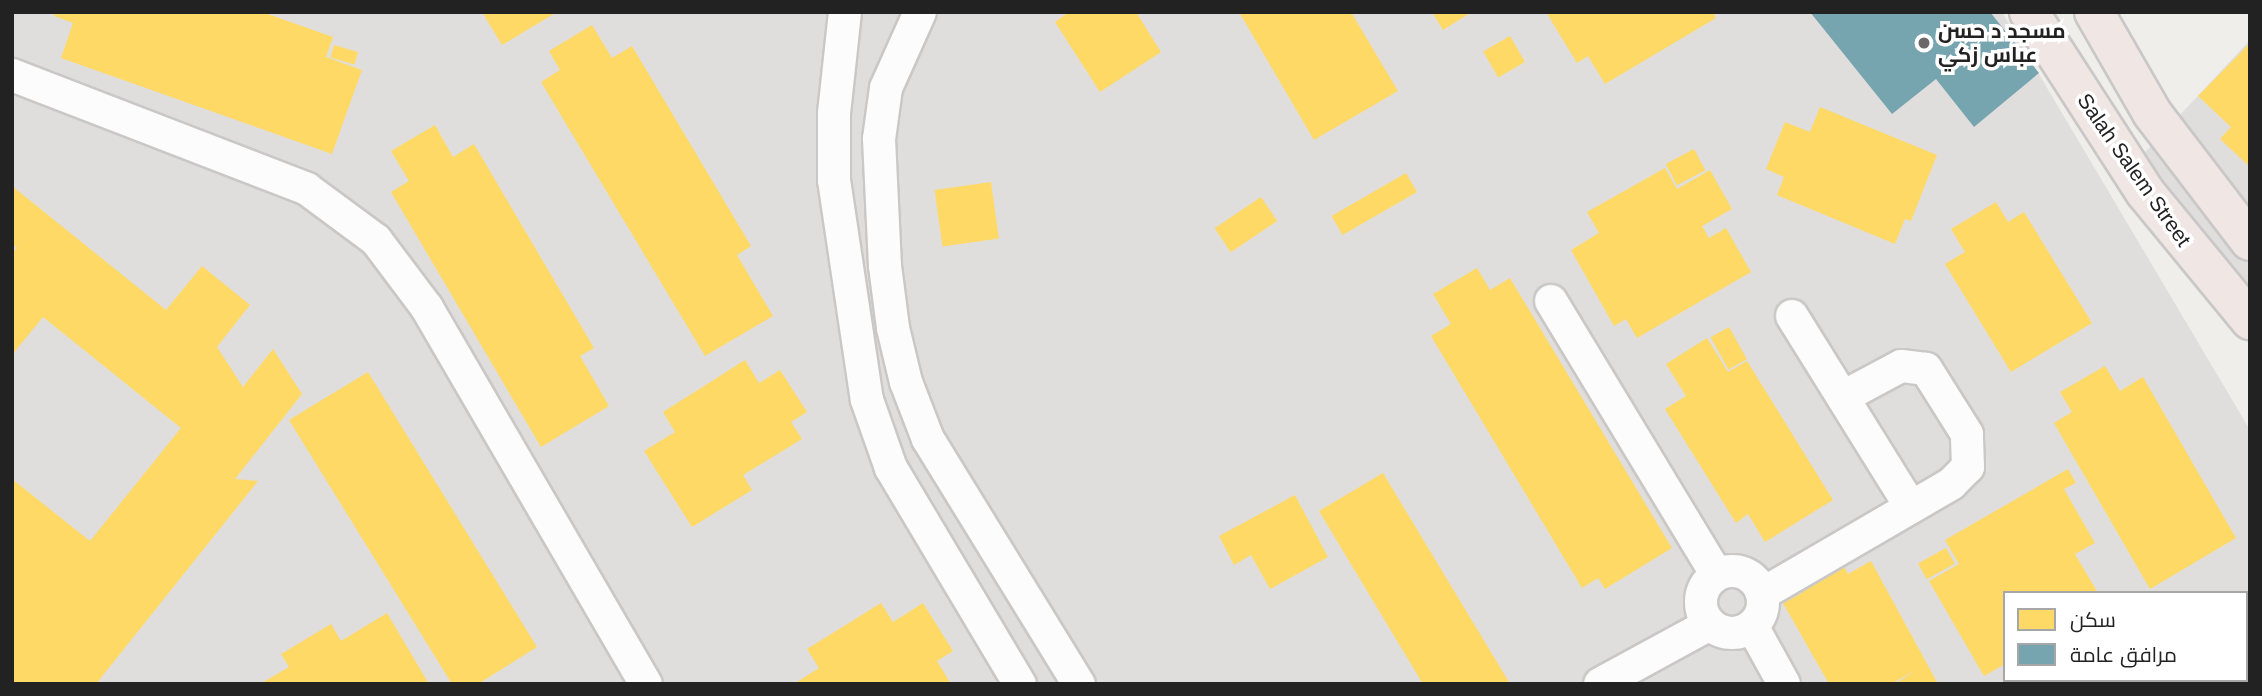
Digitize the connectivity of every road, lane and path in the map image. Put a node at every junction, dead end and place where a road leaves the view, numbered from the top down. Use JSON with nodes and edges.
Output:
{"nodes":[{"id":1,"x":845,"y":12,"type":"edge"},
{"id":2,"x":920,"y":12,"type":"edge"},
{"id":3,"x":2029,"y":12,"type":"edge"},
{"id":4,"x":2094,"y":12,"type":"edge"},
{"id":5,"x":12,"y":75,"type":"edge"},
{"id":6,"x":2250,"y":241,"type":"edge"},
{"id":7,"x":1550,"y":301,"type":"dead end"},
{"id":8,"x":1792,"y":316,"type":"dead end"},
{"id":9,"x":2250,"y":320,"type":"edge"},
{"id":10,"x":1843,"y":397,"type":"junction"},
{"id":11,"x":953,"y":484,"type":"junction"},
{"id":12,"x":912,"y":506,"type":"junction"},
{"id":13,"x":1911,"y":507,"type":"junction"},
{"id":14,"x":1717,"y":575,"type":"junction"},
{"id":15,"x":1762,"y":594,"type":"junction"},
{"id":16,"x":1710,"y":624,"type":"junction"},
{"id":17,"x":1752,"y":626,"type":"junction"},
{"id":18,"x":646,"y":684,"type":"edge"},
{"id":19,"x":1020,"y":684,"type":"edge"},
{"id":20,"x":1079,"y":684,"type":"edge"},
{"id":21,"x":1600,"y":684,"type":"edge"},
{"id":22,"x":1784,"y":684,"type":"edge"}],
"edges":[{"from":1,"to":12,"type":"street"},
{"from":2,"to":11,"type":"street"},
{"from":3,"to":9,"type":"highway","name":"Salah Salem Street"},
{"from":4,"to":6,"type":"highway"},
{"from":5,"to":18,"type":"street"},
{"from":7,"to":14,"type":"street"},
{"from":8,"to":10,"type":"street"},
{"from":10,"to":13,"type":"street"},
{"from":10,"to":13,"type":"street"},
{"from":11,"to":12,"type":"street"},
{"from":11,"to":20,"type":"street"},
{"from":12,"to":19,"type":"street"},
{"from":13,"to":15,"type":"street"},
{"from":14,"to":15,"type":"street"},
{"from":14,"to":16,"type":"street"},
{"from":15,"to":17,"type":"street"},
{"from":16,"to":17,"type":"street"},
{"from":16,"to":21,"type":"street"},
{"from":17,"to":22,"type":"street"}]}
